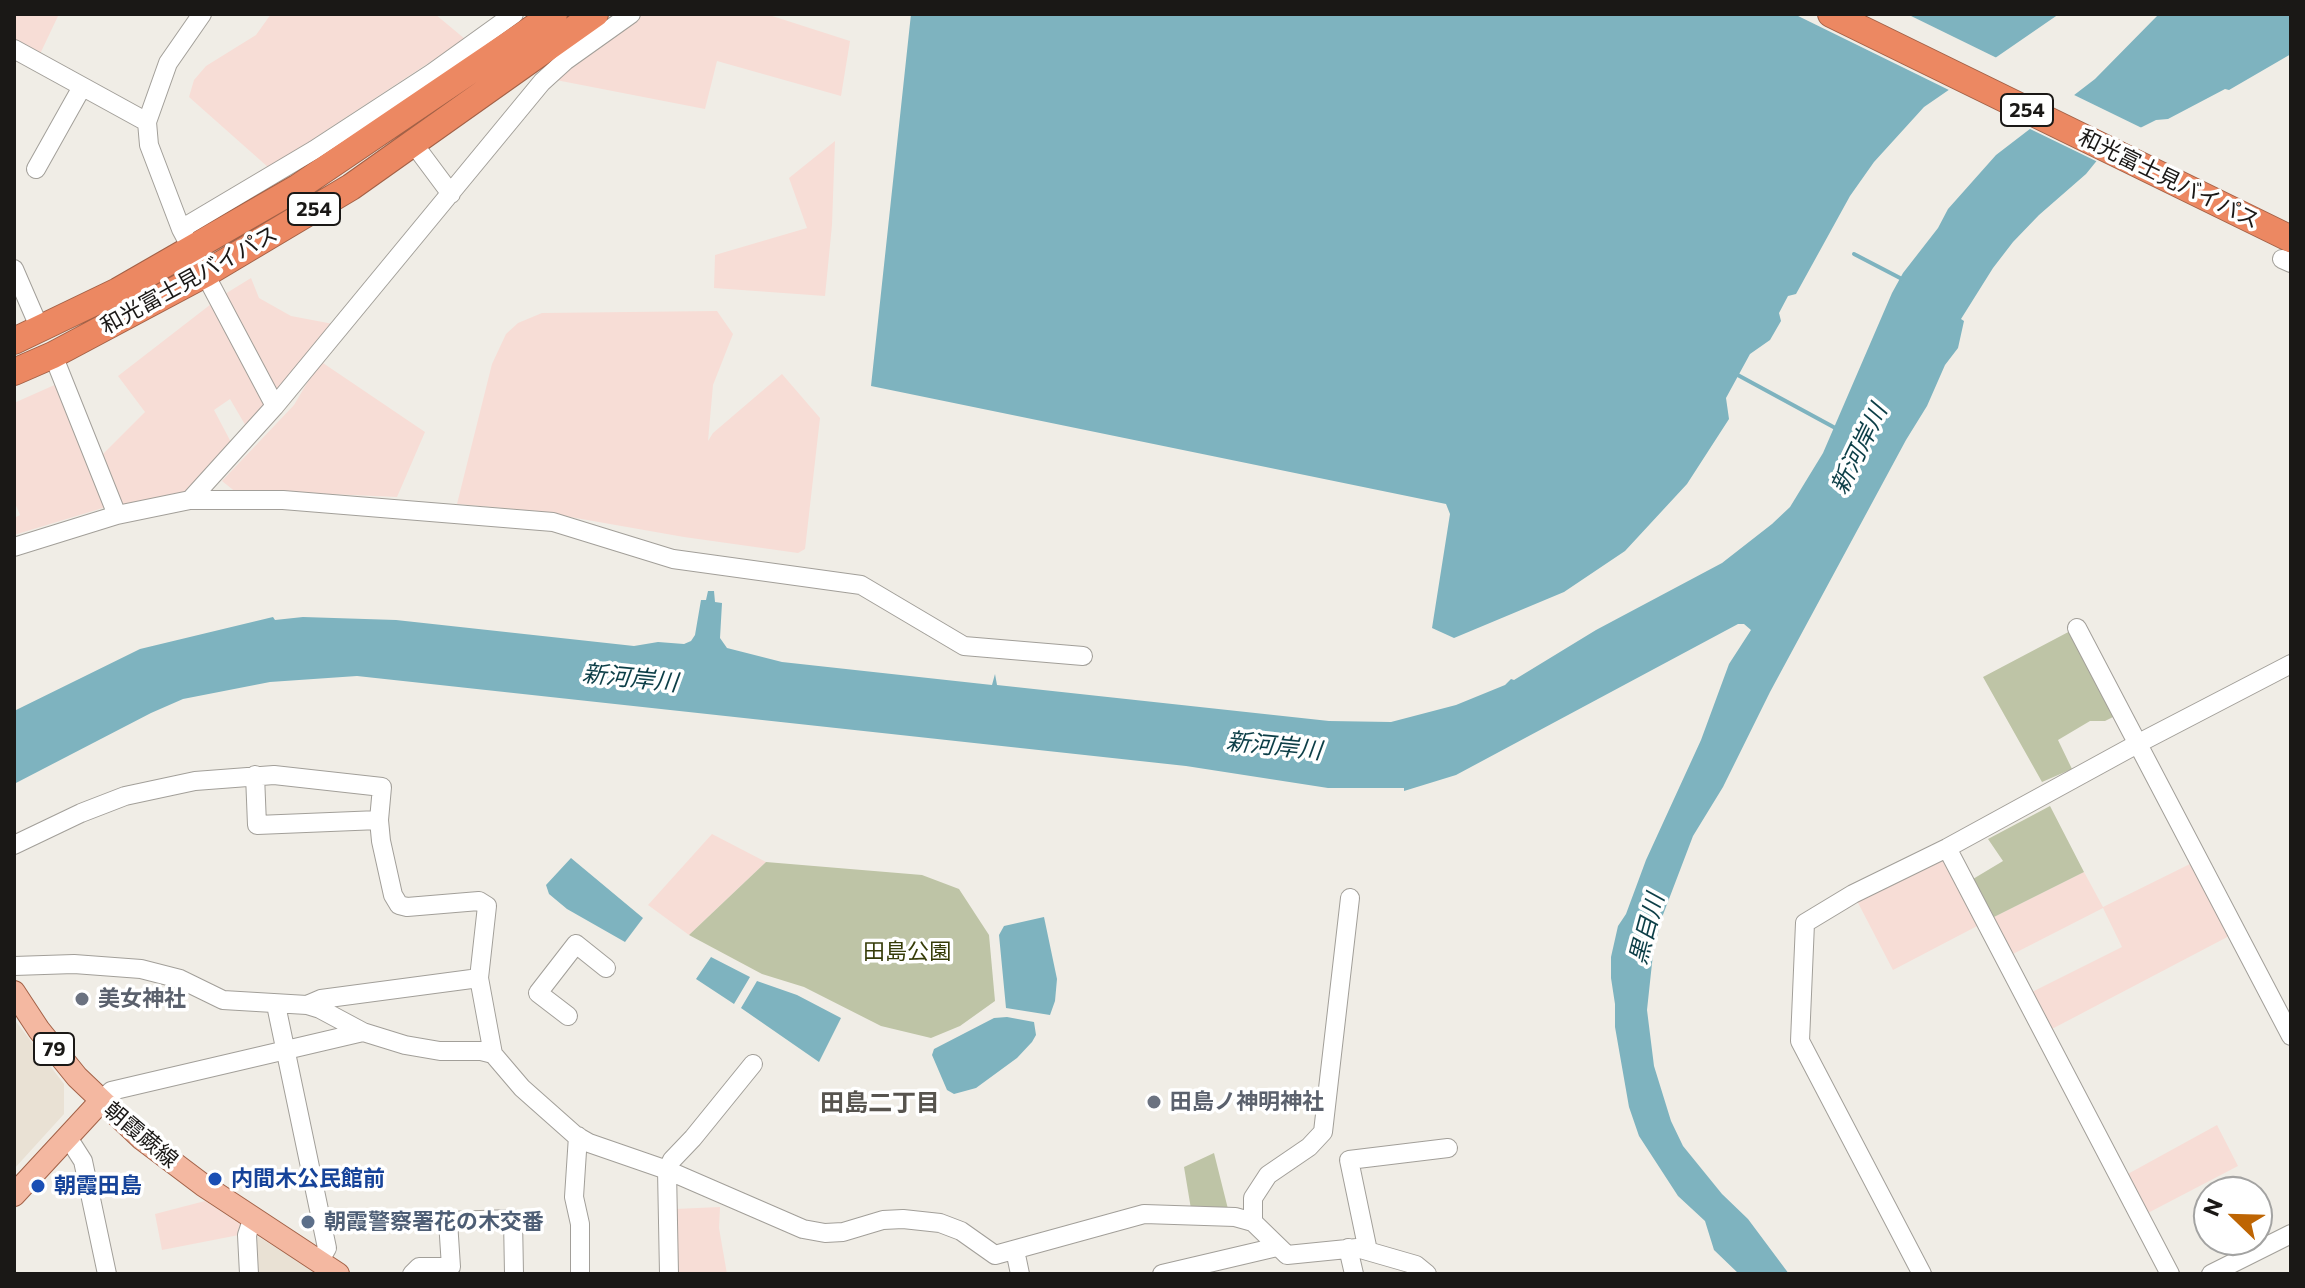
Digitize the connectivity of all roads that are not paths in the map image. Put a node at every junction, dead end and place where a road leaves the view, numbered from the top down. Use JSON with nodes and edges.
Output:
{"nodes":[{"id":1,"x":202,"y":14,"type":"edge"},
{"id":2,"x":514,"y":14,"type":"edge"},
{"id":3,"x":554,"y":14,"type":"edge"},
{"id":4,"x":595,"y":14,"type":"edge"},
{"id":5,"x":631,"y":14,"type":"edge"},
{"id":6,"x":1831,"y":14,"type":"edge"},
{"id":7,"x":1871,"y":14,"type":"edge"},
{"id":8,"x":14,"y":49,"type":"edge"},
{"id":9,"x":82,"y":87,"type":"junction"},
{"id":10,"x":147,"y":122,"type":"junction"},
{"id":11,"x":413,"y":143,"type":"junction"},
{"id":12,"x":36,"y":169,"type":"dead end"},
{"id":13,"x":451,"y":194,"type":"junction"},
{"id":14,"x":2233,"y":200,"type":"junction"},
{"id":15,"x":2291,"y":219,"type":"edge"},
{"id":16,"x":186,"y":238,"type":"junction"},
{"id":17,"x":2288,"y":254,"type":"edge"},
{"id":18,"x":14,"y":269,"type":"edge"},
{"id":19,"x":205,"y":274,"type":"junction"},
{"id":20,"x":40,"y":329,"type":"junction"},
{"id":21,"x":14,"y":341,"type":"edge"},
{"id":22,"x":53,"y":355,"type":"junction"},
{"id":23,"x":14,"y":372,"type":"edge"},
{"id":24,"x":275,"y":406,"type":"junction"},
{"id":25,"x":190,"y":500,"type":"junction"},
{"id":26,"x":117,"y":515,"type":"junction"},
{"id":27,"x":14,"y":547,"type":"edge"},
{"id":28,"x":2077,"y":628,"type":"dead end"},
{"id":29,"x":1083,"y":656,"type":"dead end"},
{"id":30,"x":2291,"y":664,"type":"edge"},
{"id":31,"x":2139,"y":743,"type":"junction"},
{"id":32,"x":255,"y":775,"type":"junction"},
{"id":33,"x":379,"y":820,"type":"junction"},
{"id":34,"x":14,"y":845,"type":"edge"},
{"id":35,"x":1947,"y":848,"type":"junction"},
{"id":36,"x":1350,"y":898,"type":"dead end"},
{"id":37,"x":14,"y":966,"type":"edge"},
{"id":38,"x":606,"y":968,"type":"dead end"},
{"id":39,"x":479,"y":978,"type":"junction"},
{"id":40,"x":14,"y":992,"type":"edge"},
{"id":41,"x":276,"y":1005,"type":"junction"},
{"id":42,"x":307,"y":1005,"type":"junction"},
{"id":43,"x":568,"y":1016,"type":"dead end"},
{"id":44,"x":363,"y":1032,"type":"junction"},
{"id":45,"x":2291,"y":1036,"type":"edge"},
{"id":46,"x":285,"y":1051,"type":"junction"},
{"id":47,"x":493,"y":1054,"type":"junction"},
{"id":48,"x":753,"y":1064,"type":"dead end"},
{"id":49,"x":100,"y":1102,"type":"junction"},
{"id":50,"x":67,"y":1136,"type":"junction"},
{"id":51,"x":578,"y":1136,"type":"junction"},
{"id":52,"x":1448,"y":1148,"type":"dead end"},
{"id":53,"x":667,"y":1170,"type":"junction"},
{"id":54,"x":14,"y":1195,"type":"edge"},
{"id":55,"x":253,"y":1217,"type":"junction"},
{"id":56,"x":1253,"y":1222,"type":"junction"},
{"id":57,"x":2291,"y":1234,"type":"edge"},
{"id":58,"x":1277,"y":1247,"type":"junction"},
{"id":59,"x":1348,"y":1248,"type":"junction"},
{"id":60,"x":1015,"y":1250,"type":"junction"},
{"id":61,"x":1368,"y":1251,"type":"junction"},
{"id":62,"x":994,"y":1264,"type":"edge"},
{"id":63,"x":328,"y":1268,"type":"edge"},
{"id":64,"x":1197,"y":1270,"type":"edge"},
{"id":65,"x":107,"y":1274,"type":"edge"},
{"id":66,"x":249,"y":1274,"type":"edge"},
{"id":67,"x":412,"y":1274,"type":"edge"},
{"id":68,"x":514,"y":1274,"type":"edge"},
{"id":69,"x":580,"y":1274,"type":"edge"},
{"id":70,"x":669,"y":1274,"type":"edge"},
{"id":71,"x":1020,"y":1274,"type":"edge"},
{"id":72,"x":1162,"y":1274,"type":"edge"},
{"id":73,"x":1354,"y":1274,"type":"edge"},
{"id":74,"x":1427,"y":1274,"type":"edge"},
{"id":75,"x":1922,"y":1274,"type":"edge"},
{"id":76,"x":2170,"y":1274,"type":"edge"},
{"id":77,"x":2211,"y":1274,"type":"edge"}],
"edges":[{"from":1,"to":10,"type":"street"},
{"from":2,"to":16,"type":"street"},
{"from":3,"to":16,"type":"highway","name":"和光富士見バイパス","number":"254"},
{"from":4,"to":11,"type":"highway","name":"和光富士見バイパス","number":"254"},
{"from":5,"to":13,"type":"street"},
{"from":6,"to":14,"type":"highway","name":"和光富士見バイパス","number":"254"},
{"from":7,"to":14,"type":"highway","name":"和光富士見バイパス","number":"254"},
{"from":8,"to":9,"type":"street"},
{"from":9,"to":10,"type":"street"},
{"from":9,"to":12,"type":"street"},
{"from":10,"to":16,"type":"street"},
{"from":11,"to":13,"type":"street"},
{"from":11,"to":19,"type":"highway","name":"和光富士見バイパス","number":"254"},
{"from":13,"to":24,"type":"street"},
{"from":14,"to":15,"type":"highway","name":"和光富士見バイパス","number":"254"},
{"from":14,"to":17,"type":"highway","name":"和光富士見バイパス","number":"254"},
{"from":16,"to":19,"type":"street"},
{"from":16,"to":20,"type":"highway","name":"和光富士見バイパス","number":"254"},
{"from":18,"to":20,"type":"street"},
{"from":19,"to":22,"type":"highway","name":"和光富士見バイパス","number":"254"},
{"from":19,"to":24,"type":"street"},
{"from":20,"to":21,"type":"highway","name":"和光富士見バイパス","number":"254"},
{"from":22,"to":23,"type":"highway","name":"和光富士見バイパス","number":"254"},
{"from":22,"to":26,"type":"street"},
{"from":24,"to":25,"type":"street"},
{"from":25,"to":26,"type":"street"},
{"from":25,"to":29,"type":"street"},
{"from":26,"to":27,"type":"street"},
{"from":28,"to":31,"type":"street"},
{"from":30,"to":31,"type":"street"},
{"from":31,"to":35,"type":"street"},
{"from":31,"to":45,"type":"street"},
{"from":32,"to":33,"type":"street"},
{"from":32,"to":33,"type":"street"},
{"from":32,"to":34,"type":"street"},
{"from":33,"to":39,"type":"street"},
{"from":35,"to":75,"type":"street"},
{"from":35,"to":76,"type":"street"},
{"from":36,"to":56,"type":"street"},
{"from":37,"to":41,"type":"street"},
{"from":38,"to":43,"type":"street"},
{"from":39,"to":42,"type":"street"},
{"from":39,"to":47,"type":"street"},
{"from":40,"to":49,"type":"main road","name":"朝霞蕨線","number":"79"},
{"from":41,"to":42,"type":"street"},
{"from":41,"to":46,"type":"street"},
{"from":42,"to":44,"type":"street"},
{"from":44,"to":46,"type":"street"},
{"from":44,"to":47,"type":"street"},
{"from":46,"to":49,"type":"street"},
{"from":46,"to":63,"type":"street"},
{"from":47,"to":51,"type":"street"},
{"from":48,"to":53,"type":"street"},
{"from":49,"to":50,"type":"main road"},
{"from":49,"to":55,"type":"main road","name":"朝霞蕨線","number":"79"},
{"from":50,"to":54,"type":"main road"},
{"from":50,"to":65,"type":"street"},
{"from":51,"to":53,"type":"street"},
{"from":51,"to":69,"type":"street"},
{"from":52,"to":61,"type":"street"},
{"from":53,"to":62,"type":"street"},
{"from":53,"to":70,"type":"street"},
{"from":55,"to":63,"type":"main road","name":"朝霞蕨線","number":"79"},
{"from":55,"to":66,"type":"street"},
{"from":56,"to":58,"type":"street"},
{"from":56,"to":60,"type":"street"},
{"from":57,"to":77,"type":"street"},
{"from":58,"to":59,"type":"street"},
{"from":58,"to":64,"type":"street"},
{"from":59,"to":61,"type":"street"},
{"from":59,"to":73,"type":"street"},
{"from":60,"to":62,"type":"street"},
{"from":60,"to":71,"type":"street"},
{"from":61,"to":74,"type":"street"},
{"from":64,"to":72,"type":"street"},
{"from":67,"to":68,"type":"street"}]}
